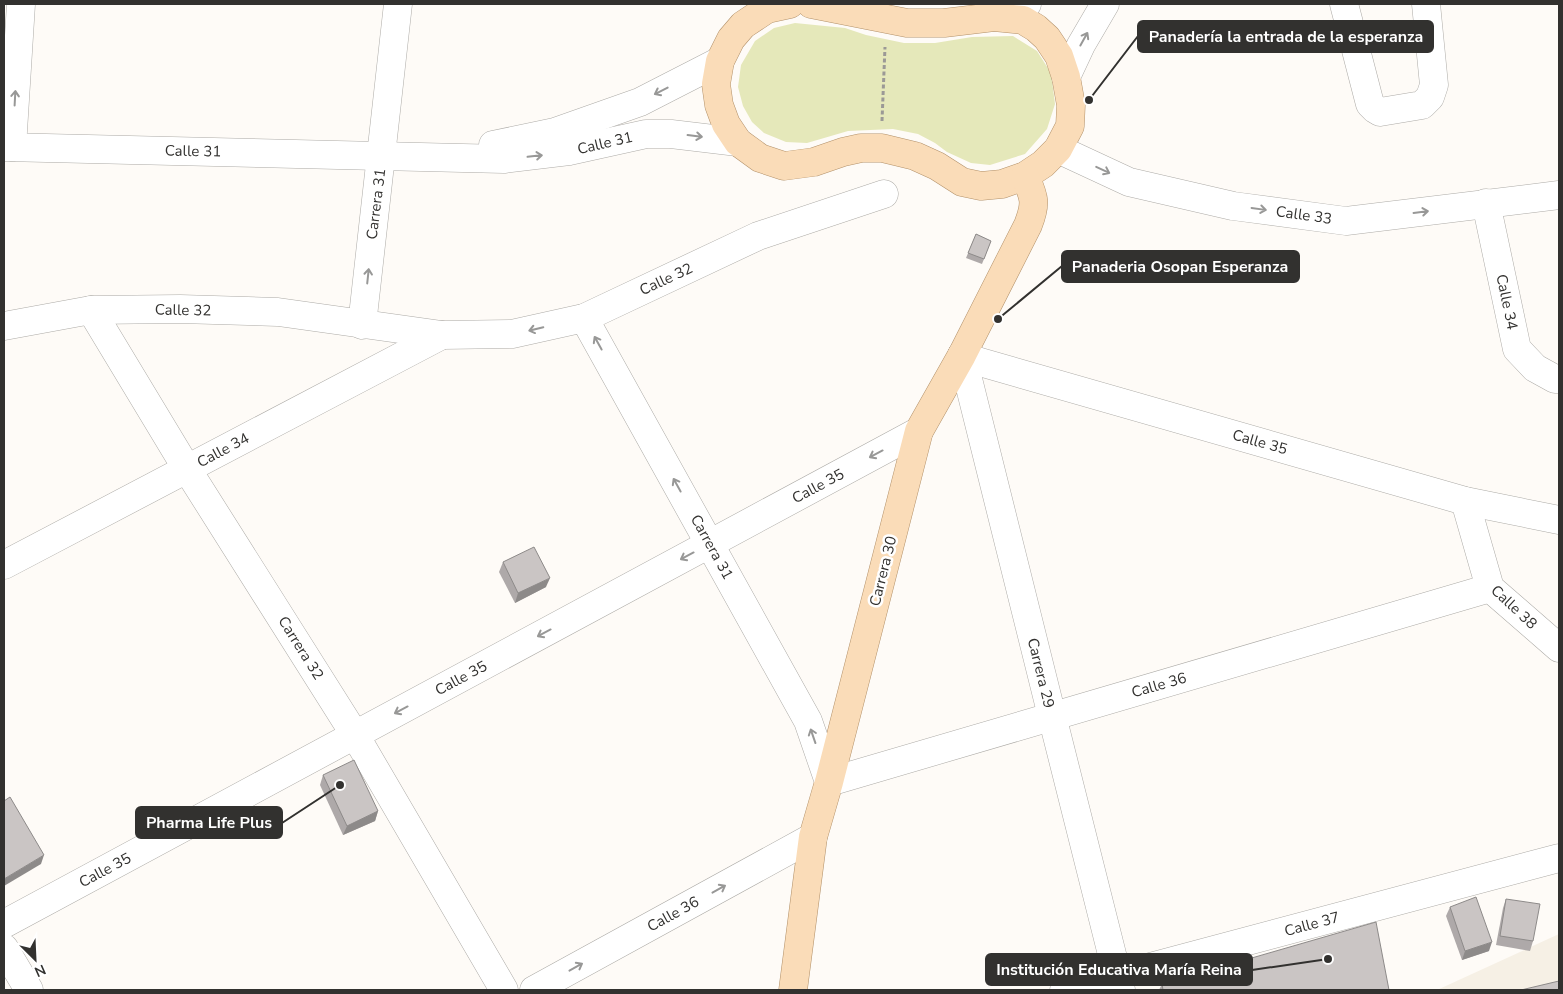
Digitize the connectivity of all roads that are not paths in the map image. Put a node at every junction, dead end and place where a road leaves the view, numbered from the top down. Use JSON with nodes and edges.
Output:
{"nodes":[{"id":1,"x":20,"y":4,"type":"edge"},
{"id":2,"x":398,"y":4,"type":"edge"},
{"id":3,"x":790,"y":4,"type":"edge"},
{"id":4,"x":1027,"y":4,"type":"edge"},
{"id":5,"x":1106,"y":4,"type":"edge"},
{"id":6,"x":1344,"y":4,"type":"edge"},
{"id":7,"x":1426,"y":4,"type":"edge"},
{"id":8,"x":820,"y":5,"type":"edge"},
{"id":9,"x":742,"y":15,"type":"edge"},
{"id":10,"x":994,"y":17,"type":"junction"},
{"id":11,"x":720,"y":61,"type":"junction"},
{"id":12,"x":1066,"y":77,"type":"junction"},
{"id":13,"x":738,"y":142,"type":"junction"},
{"id":14,"x":8,"y":147,"type":"edge"},
{"id":15,"x":1058,"y":150,"type":"junction"},
{"id":16,"x":381,"y":156,"type":"junction"},
{"id":17,"x":1026,"y":176,"type":"junction"},
{"id":18,"x":884,"y":194,"type":"dead end"},
{"id":19,"x":1559,"y":195,"type":"edge"},
{"id":20,"x":1486,"y":204,"type":"junction"},
{"id":21,"x":91,"y":310,"type":"junction"},
{"id":22,"x":584,"y":318,"type":"junction"},
{"id":23,"x":362,"y":324,"type":"junction"},
{"id":24,"x":4,"y":326,"type":"edge"},
{"id":25,"x":442,"y":335,"type":"junction"},
{"id":26,"x":962,"y":355,"type":"junction"},
{"id":27,"x":1559,"y":379,"type":"edge"},
{"id":28,"x":919,"y":431,"type":"junction"},
{"id":29,"x":187,"y":469,"type":"junction"},
{"id":30,"x":1465,"y":501,"type":"junction"},
{"id":31,"x":1559,"y":520,"type":"edge"},
{"id":32,"x":710,"y":543,"type":"junction"},
{"id":33,"x":4,"y":565,"type":"edge"},
{"id":34,"x":1490,"y":588,"type":"junction"},
{"id":35,"x":1559,"y":648,"type":"edge"},
{"id":36,"x":1052,"y":716,"type":"junction"},
{"id":37,"x":356,"y":735,"type":"junction"},
{"id":38,"x":829,"y":782,"type":"junction"},
{"id":39,"x":813,"y":837,"type":"junction"},
{"id":40,"x":1559,"y":858,"type":"edge"},
{"id":41,"x":4,"y":924,"type":"edge"},
{"id":42,"x":4,"y":948,"type":"edge"},
{"id":43,"x":1120,"y":983,"type":"edge"},
{"id":44,"x":29,"y":990,"type":"edge"},
{"id":45,"x":504,"y":990,"type":"edge"},
{"id":46,"x":534,"y":990,"type":"edge"},
{"id":47,"x":793,"y":990,"type":"edge"},
{"id":48,"x":1064,"y":990,"type":"edge"}],
"edges":[{"from":14,"to":1,"type":"street","one_way":true},
{"from":2,"to":16,"type":"street","name":"Carrera 31"},
{"from":3,"to":9,"type":"main road"},
{"from":4,"to":10,"type":"street"},
{"from":12,"to":5,"type":"street","one_way":true},
{"from":6,"to":7,"type":"street"},
{"from":8,"to":10,"type":"main road"},
{"from":9,"to":11,"type":"main road"},
{"from":10,"to":12,"type":"main road"},
{"from":11,"to":13,"type":"main road"},
{"from":11,"to":16,"type":"street","name":"Calle 31","one_way":true},
{"from":12,"to":15,"type":"main road"},
{"from":16,"to":13,"type":"street","name":"Calle 31","one_way":true},
{"from":13,"to":17,"type":"main road"},
{"from":14,"to":16,"type":"street","name":"Calle 31"},
{"from":15,"to":17,"type":"main road"},
{"from":15,"to":20,"type":"street","name":"Calle 33","one_way":true},
{"from":23,"to":16,"type":"street","name":"Carrera 31","one_way":true},
{"from":17,"to":26,"type":"main road","name":"Carrera 30"},
{"from":18,"to":22,"type":"street","name":"Calle 32"},
{"from":19,"to":20,"type":"street","name":"Calle 33"},
{"from":20,"to":27,"type":"street","name":"Calle 34"},
{"from":21,"to":23,"type":"street","name":"Calle 32"},
{"from":21,"to":24,"type":"street","name":"Calle 32"},
{"from":21,"to":29,"type":"street","name":"Carrera 32"},
{"from":22,"to":25,"type":"street","name":"Calle 32","one_way":true},
{"from":32,"to":22,"type":"street","name":"Carrera 31","one_way":true},
{"from":23,"to":25,"type":"street"},
{"from":25,"to":29,"type":"street","name":"Calle 34"},
{"from":26,"to":28,"type":"main road","name":"Carrera 30"},
{"from":26,"to":30,"type":"street","name":"Calle 35"},
{"from":26,"to":36,"type":"street","name":"Carrera 29"},
{"from":28,"to":32,"type":"street","name":"Calle 35","one_way":true},
{"from":28,"to":38,"type":"main road","name":"Carrera 30"},
{"from":29,"to":33,"type":"street","name":"Calle 34"},
{"from":29,"to":37,"type":"street","name":"Carrera 32"},
{"from":30,"to":31,"type":"street","name":"Calle 35"},
{"from":30,"to":34,"type":"street","name":"Calle 38"},
{"from":32,"to":37,"type":"street","name":"Calle 35","one_way":true},
{"from":38,"to":32,"type":"street","name":"Carrera 31","one_way":true},
{"from":34,"to":35,"type":"street","name":"Calle 38"},
{"from":34,"to":36,"type":"street","name":"Calle 36"},
{"from":36,"to":38,"type":"street","name":"Calle 36"},
{"from":36,"to":43,"type":"street","name":"Carrera 29"},
{"from":37,"to":41,"type":"street","name":"Calle 35"},
{"from":37,"to":45,"type":"street","name":"Carrera 32"},
{"from":38,"to":39,"type":"main road","name":"Carrera 30"},
{"from":46,"to":39,"type":"street","name":"Calle 36","one_way":true},
{"from":39,"to":47,"type":"main road","name":"Carrera 30"},
{"from":40,"to":43,"type":"street","name":"Calle 37"},
{"from":42,"to":44,"type":"street"},
{"from":43,"to":48,"type":"street","name":"Calle 37"}]}
